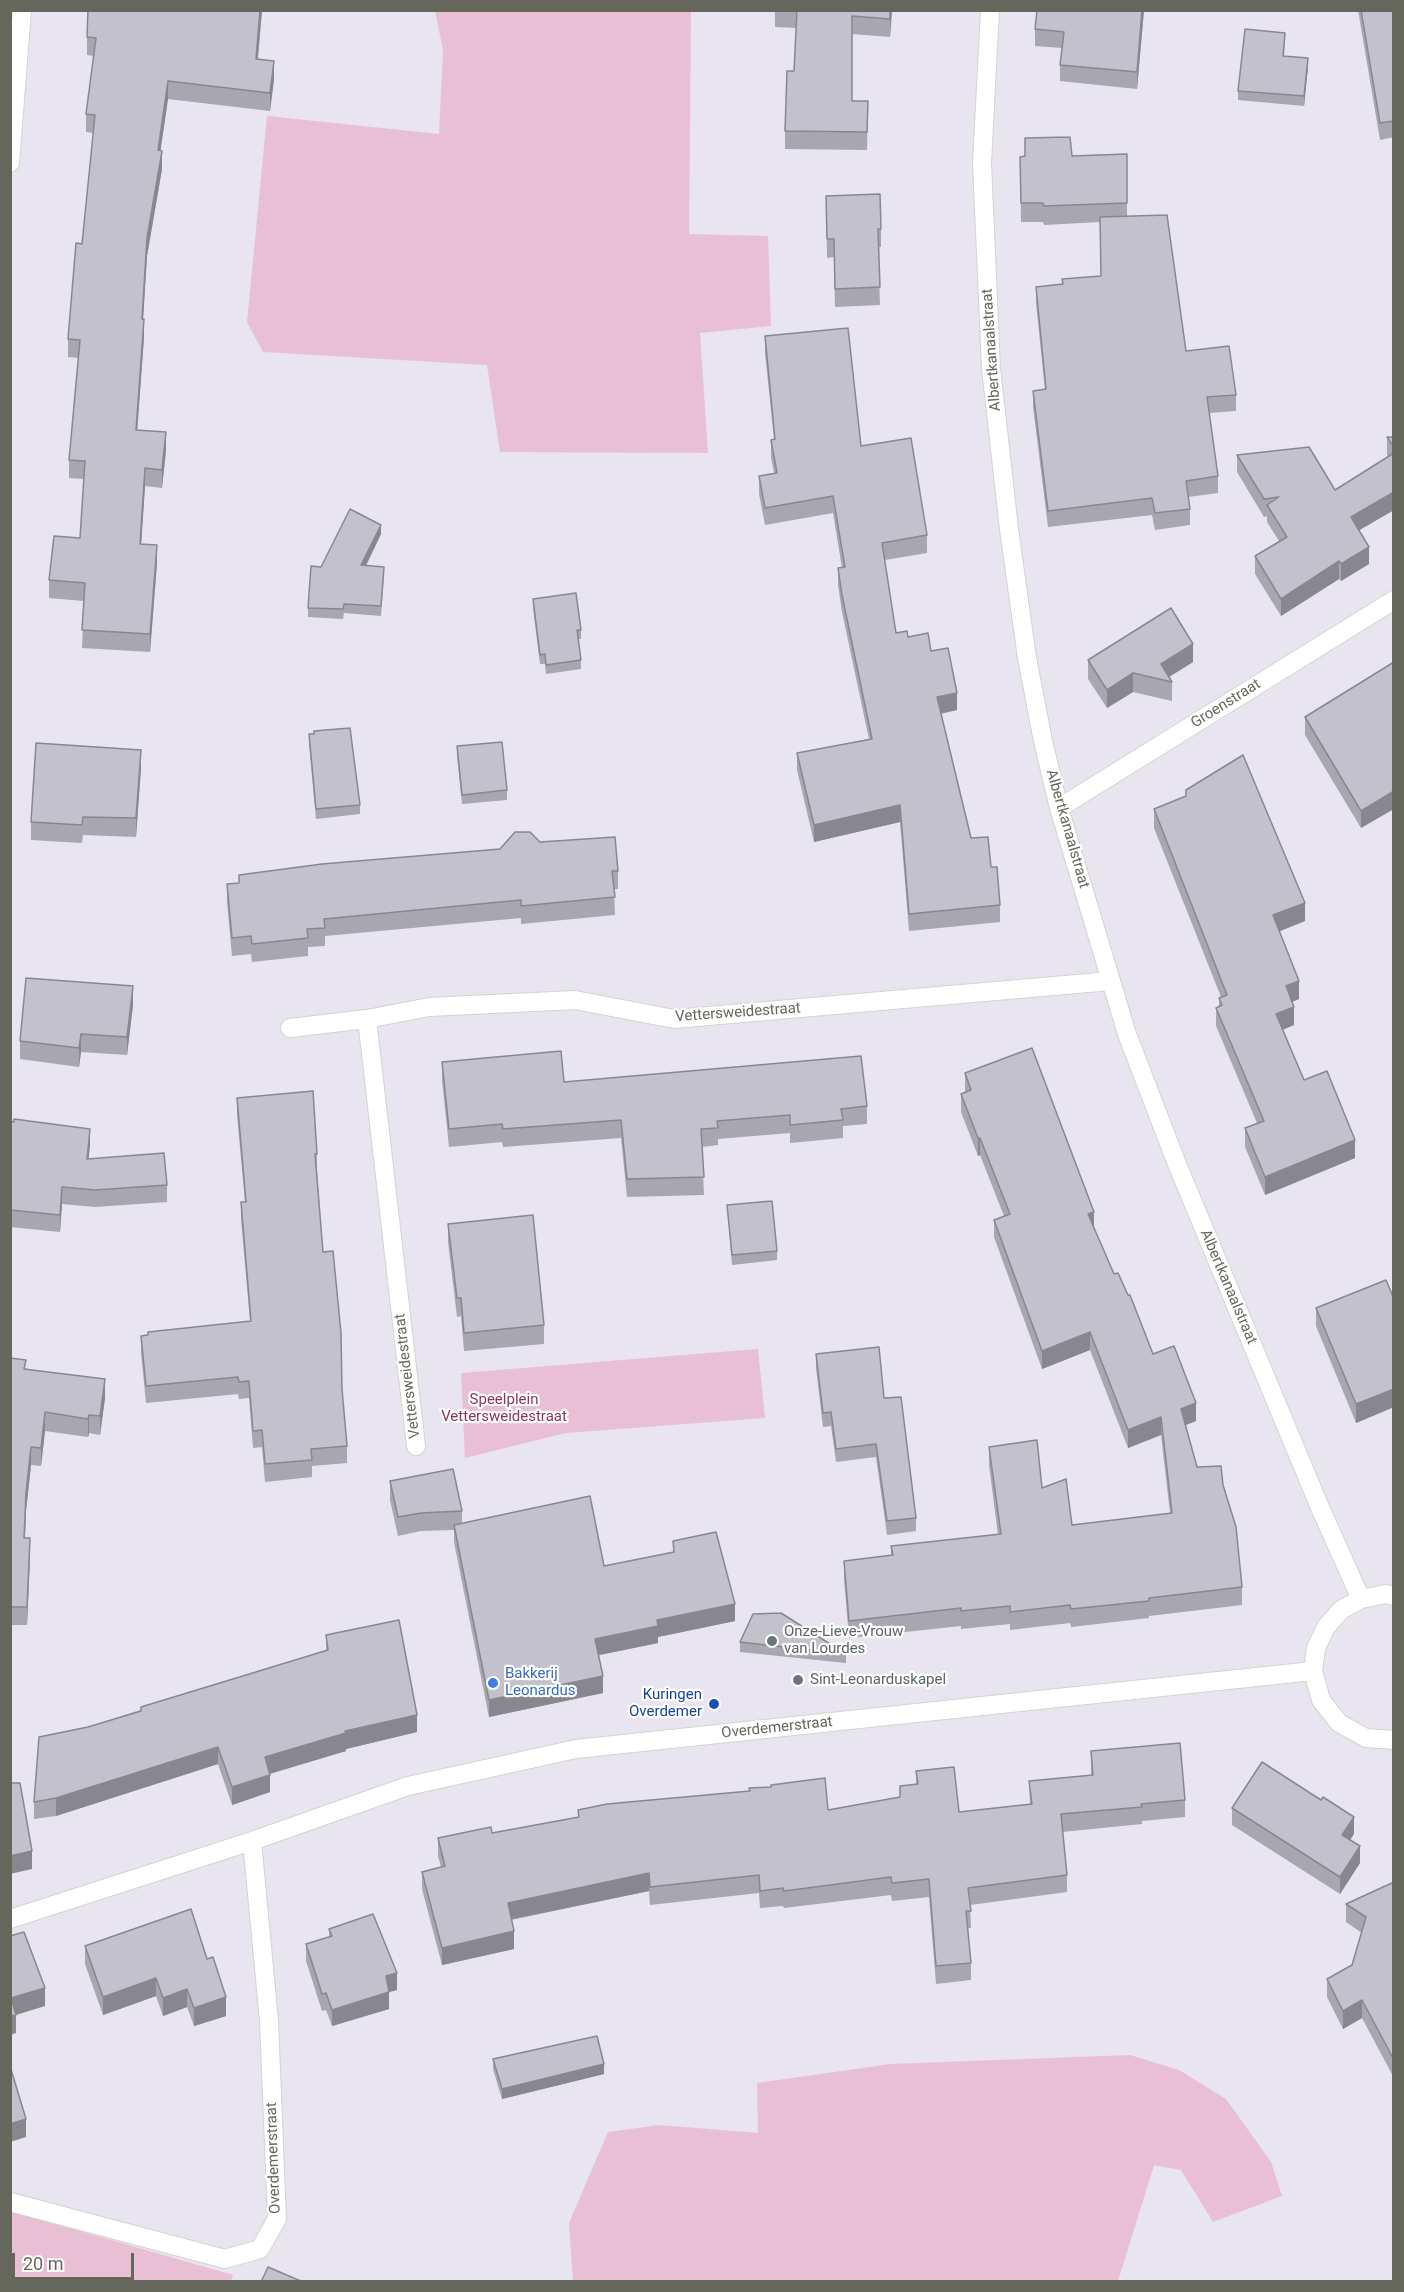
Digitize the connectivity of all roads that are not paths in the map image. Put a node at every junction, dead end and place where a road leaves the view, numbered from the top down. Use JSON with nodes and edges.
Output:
{"nodes":[{"id":1,"x":22,"y":10,"type":"edge"},
{"id":2,"x":990,"y":10,"type":"edge"},
{"id":3,"x":10,"y":164,"type":"edge"},
{"id":4,"x":1394,"y":600,"type":"edge"},
{"id":5,"x":1059,"y":807,"type":"junction"},
{"id":6,"x":1111,"y":981,"type":"junction"},
{"id":7,"x":367,"y":1019,"type":"junction"},
{"id":8,"x":290,"y":1028,"type":"dead end"},
{"id":9,"x":416,"y":1446,"type":"dead end"},
{"id":10,"x":1394,"y":1596,"type":"edge"},
{"id":11,"x":1361,"y":1599,"type":"junction"},
{"id":12,"x":1313,"y":1671,"type":"junction"},
{"id":13,"x":1394,"y":1740,"type":"edge"},
{"id":14,"x":252,"y":1841,"type":"junction"},
{"id":15,"x":10,"y":1919,"type":"edge"},
{"id":16,"x":10,"y":2202,"type":"edge"}],
"edges":[{"from":1,"to":3,"type":"street"},
{"from":2,"to":5,"type":"street","name":"Albertkanaalstraat"},
{"from":4,"to":5,"type":"street","name":"Groenstraat"},
{"from":5,"to":6,"type":"street","name":"Albertkanaalstraat"},
{"from":6,"to":7,"type":"street","name":"Vettersweidestraat"},
{"from":6,"to":11,"type":"street","name":"Albertkanaalstraat"},
{"from":7,"to":8,"type":"street","name":"Vettersweidestraat"},
{"from":7,"to":9,"type":"street","name":"Vettersweidestraat"},
{"from":10,"to":11,"type":"street"},
{"from":11,"to":12,"type":"street"},
{"from":12,"to":13,"type":"street"},
{"from":12,"to":14,"type":"street","name":"Overdemerstraat"},
{"from":14,"to":15,"type":"street","name":"Overdemerstraat"},
{"from":14,"to":16,"type":"street","name":"Overdemerstraat"}]}
